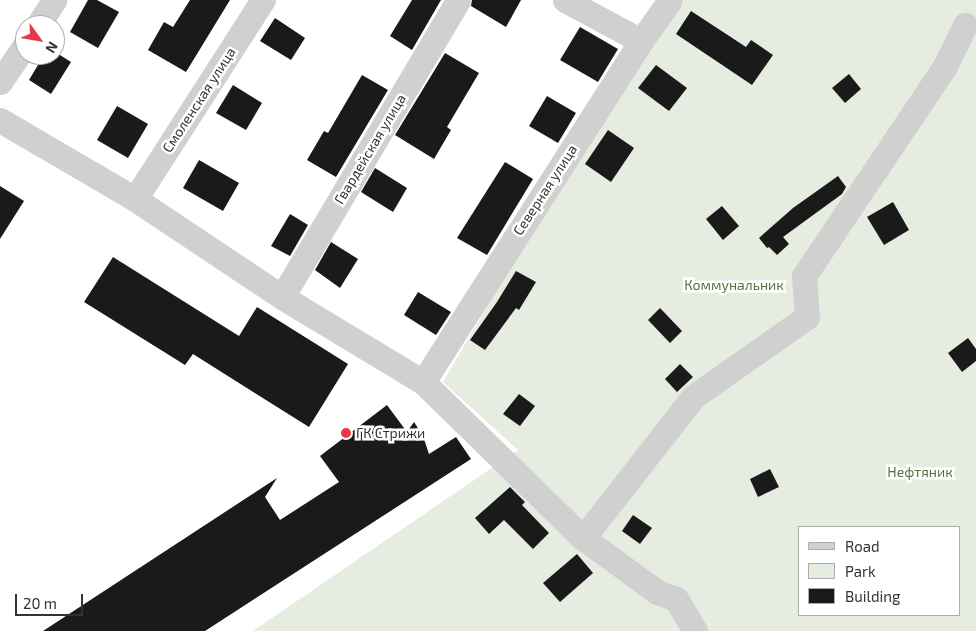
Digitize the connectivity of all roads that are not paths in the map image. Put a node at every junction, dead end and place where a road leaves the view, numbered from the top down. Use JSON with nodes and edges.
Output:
{"nodes":[{"id":1,"x":54,"y":0,"type":"edge"},
{"id":2,"x":263,"y":0,"type":"edge"},
{"id":3,"x":458,"y":0,"type":"edge"},
{"id":4,"x":565,"y":0,"type":"edge"},
{"id":5,"x":670,"y":0,"type":"edge"},
{"id":6,"x":44,"y":15,"type":"edge"},
{"id":7,"x":965,"y":25,"type":"dead end"},
{"id":8,"x":641,"y":40,"type":"junction"},
{"id":9,"x":15,"y":60,"type":"edge"},
{"id":10,"x":0,"y":82,"type":"edge"},
{"id":11,"x":0,"y":120,"type":"edge"},
{"id":12,"x":135,"y":199,"type":"junction"},
{"id":13,"x":282,"y":297,"type":"junction"},
{"id":14,"x":422,"y":382,"type":"junction"},
{"id":15,"x":583,"y":538,"type":"junction"},
{"id":16,"x":695,"y":631,"type":"edge"}],
"edges":[{"from":1,"to":6,"type":"street"},
{"from":2,"to":12,"type":"street","name":"Смоленская улица"},
{"from":3,"to":13,"type":"street","name":"Гвардейская улица"},
{"from":4,"to":8,"type":"street"},
{"from":5,"to":8,"type":"street","name":"Северная улица"},
{"from":7,"to":15,"type":"street"},
{"from":8,"to":14,"type":"street","name":"Северная улица"},
{"from":9,"to":10,"type":"street"},
{"from":11,"to":12,"type":"street"},
{"from":12,"to":13,"type":"street"},
{"from":13,"to":14,"type":"street"},
{"from":14,"to":15,"type":"street"},
{"from":15,"to":16,"type":"street"}]}
